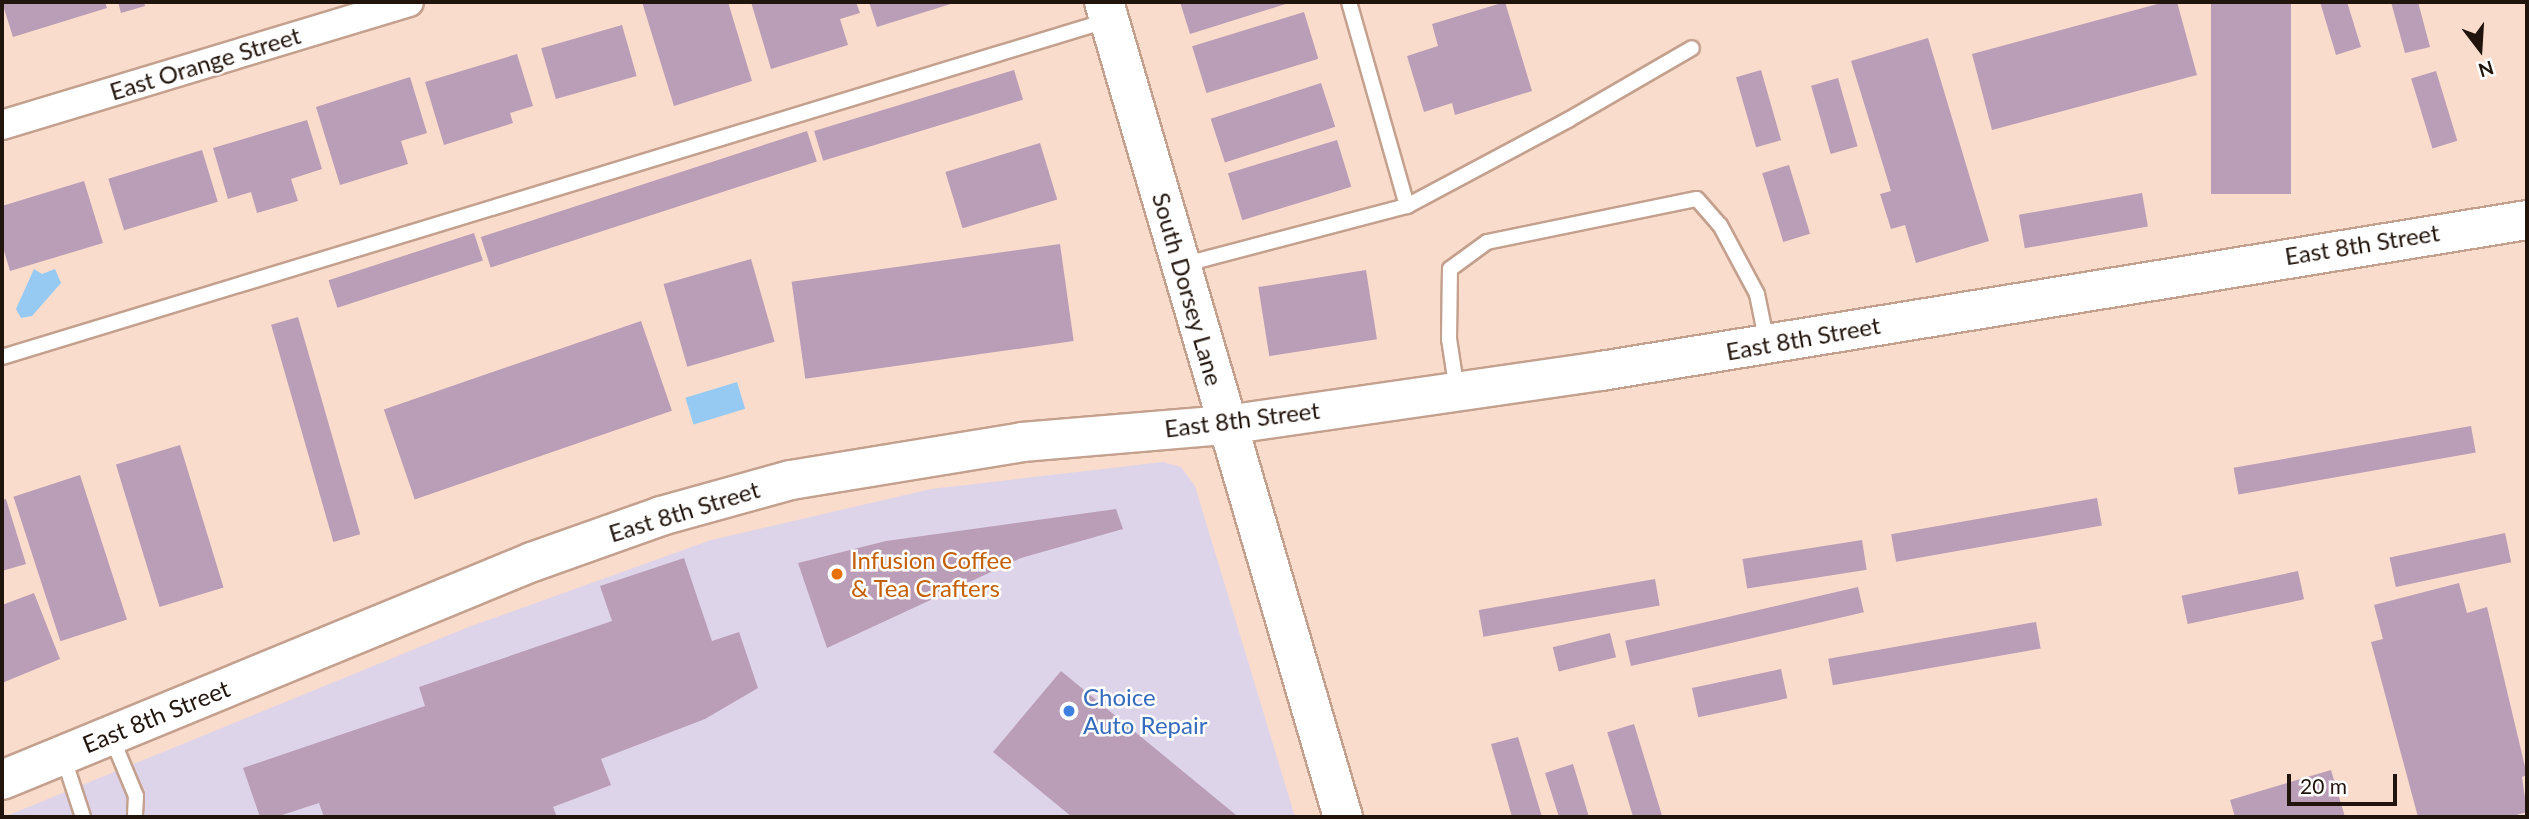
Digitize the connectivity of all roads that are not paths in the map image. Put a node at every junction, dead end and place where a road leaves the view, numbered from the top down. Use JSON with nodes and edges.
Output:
{"nodes":[{"id":1,"x":409,"y":2,"type":"edge"},
{"id":2,"x":1349,"y":2,"type":"edge"},
{"id":3,"x":1107,"y":11,"type":"edge"},
{"id":4,"x":1692,"y":48,"type":"dead end"},
{"id":5,"x":2,"y":125,"type":"edge"},
{"id":6,"x":1407,"y":206,"type":"junction"},
{"id":7,"x":2527,"y":220,"type":"edge"},
{"id":8,"x":1181,"y":265,"type":"junction"},
{"id":9,"x":1767,"y":345,"type":"junction"},
{"id":10,"x":2,"y":357,"type":"edge"},
{"id":11,"x":1457,"y":391,"type":"junction"},
{"id":12,"x":1226,"y":425,"type":"junction"},
{"id":13,"x":111,"y":735,"type":"junction"},
{"id":14,"x":63,"y":754,"type":"junction"},
{"id":15,"x":2,"y":780,"type":"edge"},
{"id":16,"x":83,"y":817,"type":"edge"},
{"id":17,"x":135,"y":817,"type":"edge"},
{"id":18,"x":1343,"y":817,"type":"edge"}],
"edges":[{"from":1,"to":5,"type":"street","name":"East Orange Street"},
{"from":2,"to":6,"type":"lane"},
{"from":3,"to":8,"type":"street","name":"South Dorsey Lane"},
{"from":3,"to":10,"type":"lane"},
{"from":4,"to":6,"type":"lane"},
{"from":6,"to":8,"type":"lane"},
{"from":7,"to":9,"type":"street","name":"East 8th Street"},
{"from":8,"to":12,"type":"street","name":"South Dorsey Lane"},
{"from":9,"to":11,"type":"street","name":"East 8th Street"},
{"from":9,"to":11,"type":"lane"},
{"from":11,"to":12,"type":"street","name":"East 8th Street"},
{"from":12,"to":13,"type":"street","name":"East 8th Street"},
{"from":12,"to":18,"type":"street","name":"South Dorsey Lane"},
{"from":13,"to":14,"type":"street","name":"East 8th Street"},
{"from":13,"to":17,"type":"lane"},
{"from":14,"to":15,"type":"street","name":"East 8th Street"},
{"from":14,"to":16,"type":"lane"}]}
